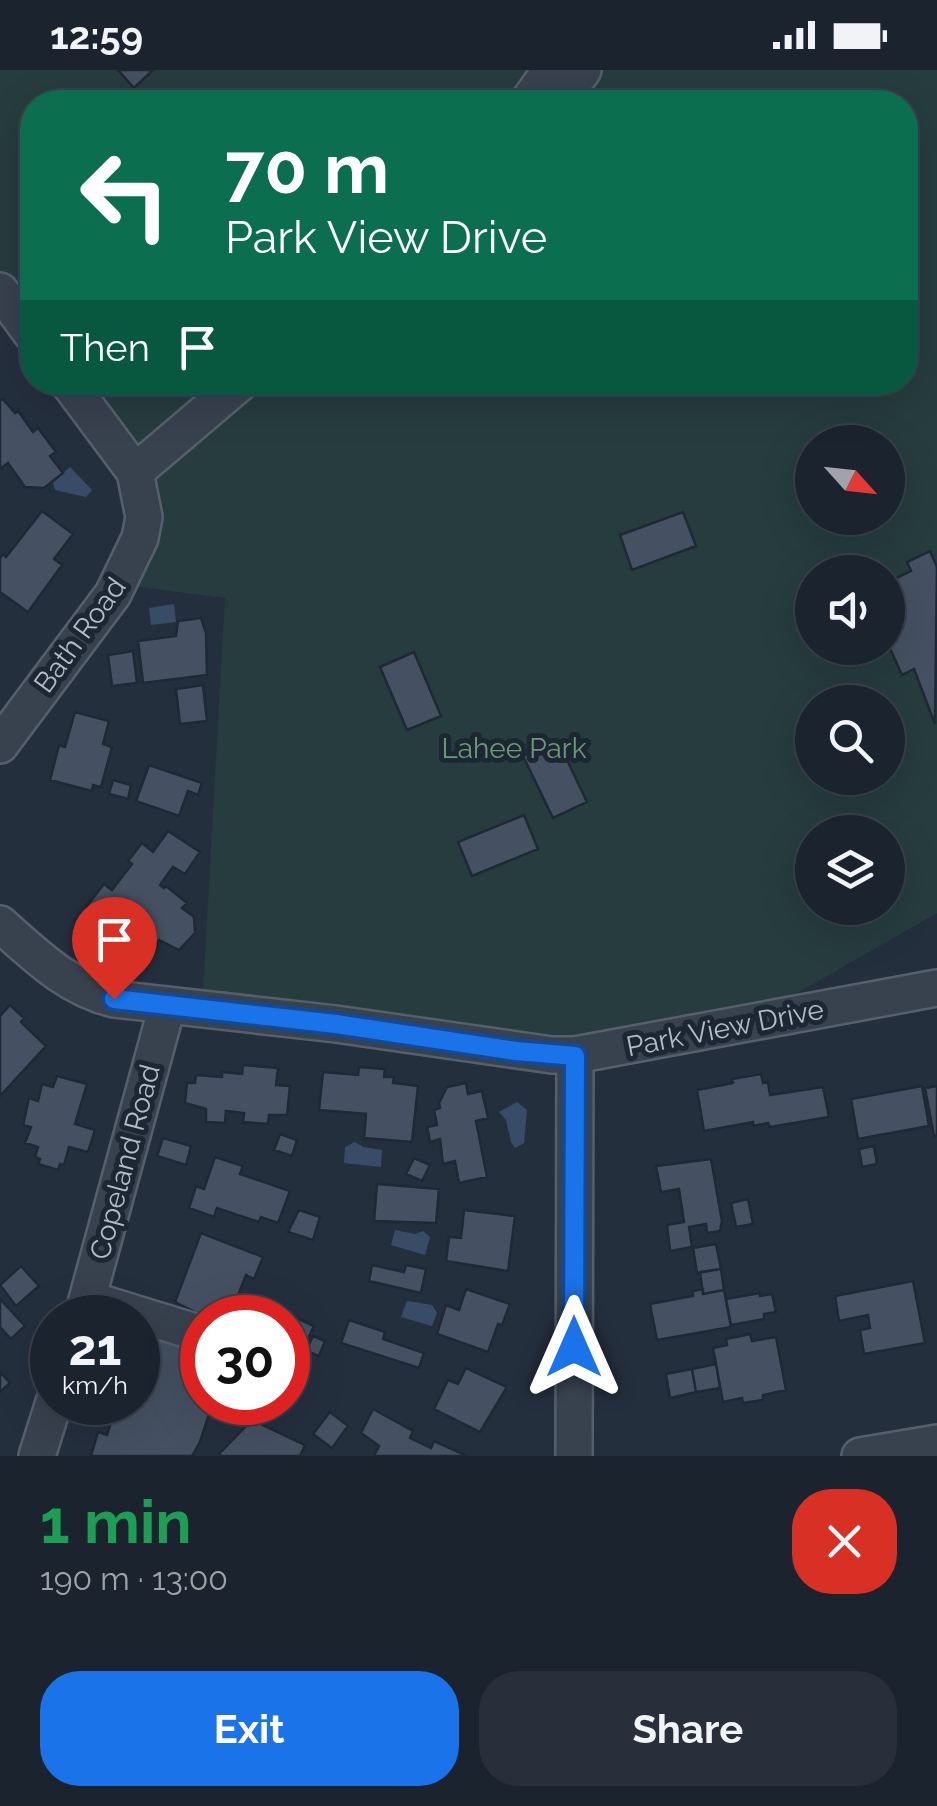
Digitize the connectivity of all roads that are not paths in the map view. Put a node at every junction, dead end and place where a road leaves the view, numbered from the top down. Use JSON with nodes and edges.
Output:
{"nodes":[{"id":1,"x":0,"y":291,"type":"edge"},
{"id":2,"x":20,"y":318,"type":"edge"},
{"id":3,"x":78,"y":395,"type":"edge"},
{"id":4,"x":226,"y":395,"type":"edge"},
{"id":5,"x":135,"y":472,"type":"junction"},
{"id":6,"x":0,"y":745,"type":"edge"},
{"id":7,"x":0,"y":924,"type":"edge"},
{"id":8,"x":937,"y":988,"type":"edge"},
{"id":9,"x":167,"y":1007,"type":"junction"},
{"id":10,"x":575,"y":1056,"type":"junction"},
{"id":11,"x":89,"y":1295,"type":"edge"},
{"id":12,"x":47,"y":1425,"type":"edge"},
{"id":13,"x":937,"y":1443,"type":"edge"},
{"id":14,"x":37,"y":1456,"type":"edge"},
{"id":15,"x":574,"y":1456,"type":"edge"},
{"id":16,"x":860,"y":1456,"type":"edge"}],
"edges":[{"from":1,"to":2,"type":"street"},
{"from":3,"to":5,"type":"street"},
{"from":4,"to":5,"type":"street"},
{"from":5,"to":6,"type":"street","name":"Bath Road"},
{"from":7,"to":9,"type":"street","name":"Park View Drive"},
{"from":8,"to":10,"type":"street","name":"Park View Drive"},
{"from":9,"to":10,"type":"street","name":"Park View Drive"},
{"from":9,"to":11,"type":"street","name":"Copeland Road"},
{"from":10,"to":15,"type":"street"},
{"from":12,"to":14,"type":"street"},
{"from":13,"to":16,"type":"street"}]}
